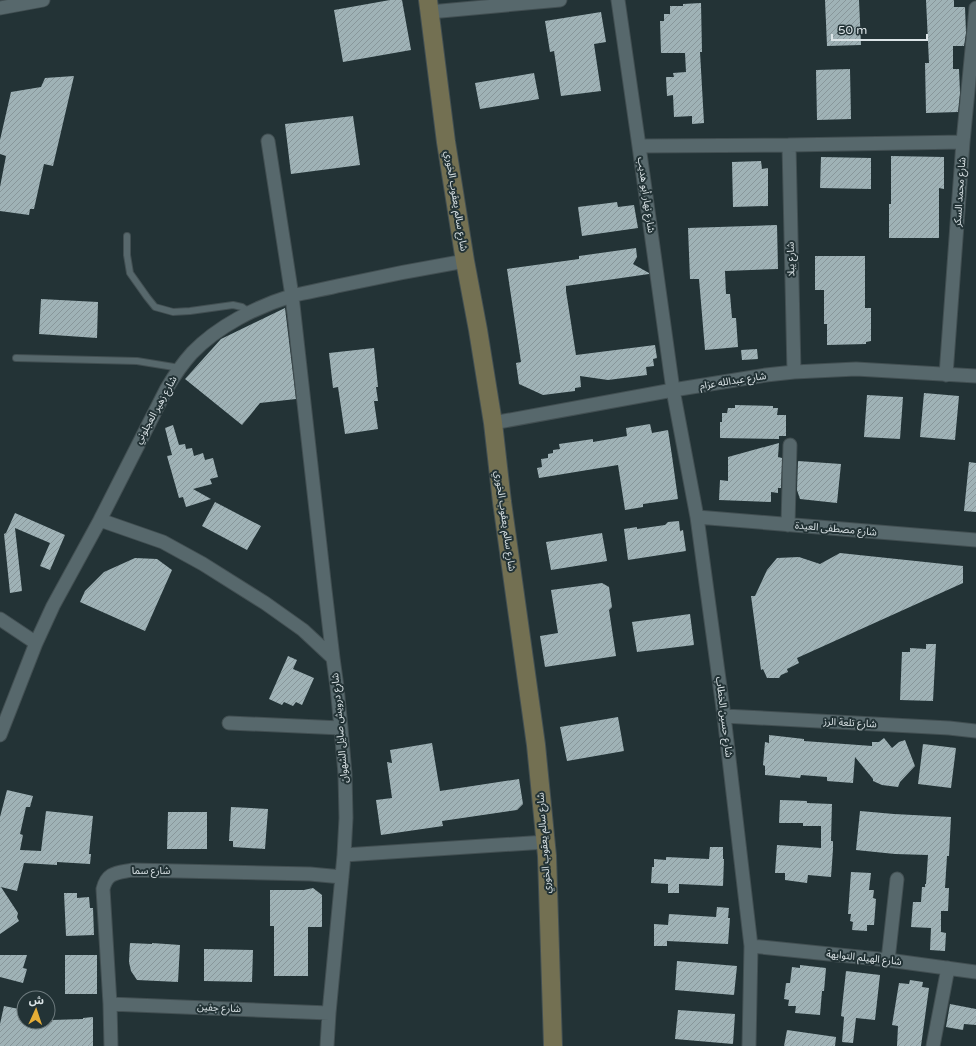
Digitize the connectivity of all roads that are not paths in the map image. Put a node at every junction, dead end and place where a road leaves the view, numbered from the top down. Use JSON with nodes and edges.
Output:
{"nodes":[{"id":1,"x":43,"y":0,"type":"edge"},
{"id":2,"x":560,"y":0,"type":"edge"},
{"id":3,"x":618,"y":0,"type":"edge"},
{"id":4,"x":429,"y":6,"type":"edge"},
{"id":5,"x":0,"y":8,"type":"edge"},
{"id":6,"x":976,"y":8,"type":"edge"},
{"id":7,"x":268,"y":141,"type":"dead end"},
{"id":8,"x":963,"y":142,"type":"junction"},
{"id":9,"x":789,"y":145,"type":"junction"},
{"id":10,"x":639,"y":146,"type":"junction"},
{"id":11,"x":127,"y":236,"type":"dead end"},
{"id":12,"x":465,"y":261,"type":"junction"},
{"id":13,"x":292,"y":296,"type":"junction"},
{"id":14,"x":250,"y":313,"type":"junction"},
{"id":15,"x":16,"y":358,"type":"dead end"},
{"id":16,"x":180,"y":368,"type":"junction"},
{"id":17,"x":794,"y":372,"type":"junction"},
{"id":18,"x":946,"y":375,"type":"junction"},
{"id":19,"x":976,"y":376,"type":"edge"},
{"id":20,"x":673,"y":390,"type":"junction"},
{"id":21,"x":493,"y":423,"type":"junction"},
{"id":22,"x":790,"y":445,"type":"dead end"},
{"id":23,"x":697,"y":517,"type":"junction"},
{"id":24,"x":100,"y":520,"type":"junction"},
{"id":25,"x":788,"y":524,"type":"junction"},
{"id":26,"x":976,"y":540,"type":"edge"},
{"id":27,"x":0,"y":619,"type":"edge"},
{"id":28,"x":36,"y":643,"type":"junction"},
{"id":29,"x":333,"y":658,"type":"junction"},
{"id":30,"x":724,"y":716,"type":"junction"},
{"id":31,"x":229,"y":723,"type":"dead end"},
{"id":32,"x":341,"y":728,"type":"junction"},
{"id":33,"x":976,"y":731,"type":"edge"},
{"id":34,"x":0,"y":735,"type":"edge"},
{"id":35,"x":546,"y":842,"type":"junction"},
{"id":36,"x":344,"y":856,"type":"junction"},
{"id":37,"x":342,"y":877,"type":"junction"},
{"id":38,"x":897,"y":879,"type":"dead end"},
{"id":39,"x":751,"y":946,"type":"junction"},
{"id":40,"x":888,"y":960,"type":"junction"},
{"id":41,"x":948,"y":968,"type":"junction"},
{"id":42,"x":976,"y":972,"type":"edge"},
{"id":43,"x":110,"y":1004,"type":"junction"},
{"id":44,"x":329,"y":1013,"type":"junction"},
{"id":45,"x":111,"y":1046,"type":"edge"},
{"id":46,"x":327,"y":1046,"type":"edge"},
{"id":47,"x":553,"y":1046,"type":"edge"},
{"id":48,"x":749,"y":1046,"type":"edge"},
{"id":49,"x":933,"y":1046,"type":"edge"}],
"edges":[{"from":1,"to":5,"type":"street"},
{"from":2,"to":4,"type":"street"},
{"from":3,"to":10,"type":"street","name":"شارع نهار أبو هديب"},
{"from":4,"to":12,"type":"street","name":"شارع سالم يعقوب الخوري"},
{"from":6,"to":8,"type":"street","name":"شارع محمد السكر"},
{"from":7,"to":13,"type":"street"},
{"from":8,"to":9,"type":"street"},
{"from":8,"to":18,"type":"street","name":"شارع محمد السكر"},
{"from":9,"to":10,"type":"street"},
{"from":9,"to":17,"type":"street","name":"شارع يبلا"},
{"from":10,"to":20,"type":"street","name":"شارع نهار أبو هديب"},
{"from":11,"to":14,"type":"lane"},
{"from":12,"to":13,"type":"street","name":"شارع زهير العجلوني"},
{"from":12,"to":21,"type":"street","name":"شارع سالم يعقوب الخوري"},
{"from":13,"to":14,"type":"street","name":"شارع زهير العجلوني"},
{"from":13,"to":29,"type":"street"},
{"from":14,"to":16,"type":"street","name":"شارع زهير العجلوني"},
{"from":15,"to":16,"type":"lane"},
{"from":16,"to":24,"type":"street","name":"شارع زهير العجلوني"},
{"from":17,"to":18,"type":"street","name":"شارع عبدالله عزام"},
{"from":17,"to":20,"type":"street","name":"شارع عبدالله عزام"},
{"from":18,"to":19,"type":"street","name":"شارع عبدالله عزام"},
{"from":20,"to":21,"type":"street","name":"شارع عبدالله عزام"},
{"from":20,"to":23,"type":"street","name":"شارع حسين الخطاب"},
{"from":21,"to":35,"type":"street","name":"شارع سالم يعقوب الخوري"},
{"from":22,"to":25,"type":"street"},
{"from":23,"to":25,"type":"street","name":"شارع مصطفى العيدة"},
{"from":23,"to":30,"type":"street","name":"شارع حسين الخطاب"},
{"from":24,"to":28,"type":"street","name":"شارع زهير العجلوني"},
{"from":24,"to":29,"type":"street","name":"شارع درويش صايل الشهوان"},
{"from":25,"to":26,"type":"street","name":"شارع مصطفى العيدة"},
{"from":27,"to":28,"type":"street"},
{"from":28,"to":34,"type":"street","name":"شارع زهير العجلوني"},
{"from":29,"to":32,"type":"street","name":"شارع درويش صايل الشهوان"},
{"from":30,"to":33,"type":"street","name":"شارع تلعة الرز"},
{"from":30,"to":39,"type":"street","name":"شارع حسين الخطاب"},
{"from":31,"to":32,"type":"street"},
{"from":32,"to":36,"type":"street","name":"شارع درويش صايل الشهوان"},
{"from":35,"to":36,"type":"street"},
{"from":35,"to":47,"type":"street","name":"شارع سالم يعقوب الخوري"},
{"from":36,"to":37,"type":"street","name":"شارع درويش صايل الشهوان"},
{"from":37,"to":43,"type":"street","name":"شارع سما"},
{"from":37,"to":44,"type":"street","name":"شارع درويش صايل الشهوان"},
{"from":38,"to":40,"type":"street"},
{"from":39,"to":40,"type":"street","name":"شارع الهيلم التوايهة"},
{"from":39,"to":48,"type":"street","name":"شارع حسين الخطاب"},
{"from":40,"to":41,"type":"street","name":"شارع الهيلم التوايهة"},
{"from":41,"to":42,"type":"street","name":"شارع الهيلم التوايهة"},
{"from":41,"to":49,"type":"street"},
{"from":43,"to":44,"type":"street","name":"شارع جفين"},
{"from":43,"to":45,"type":"street","name":"شارع سما"},
{"from":44,"to":46,"type":"street","name":"شارع درويش صايل الشهوان"}]}
